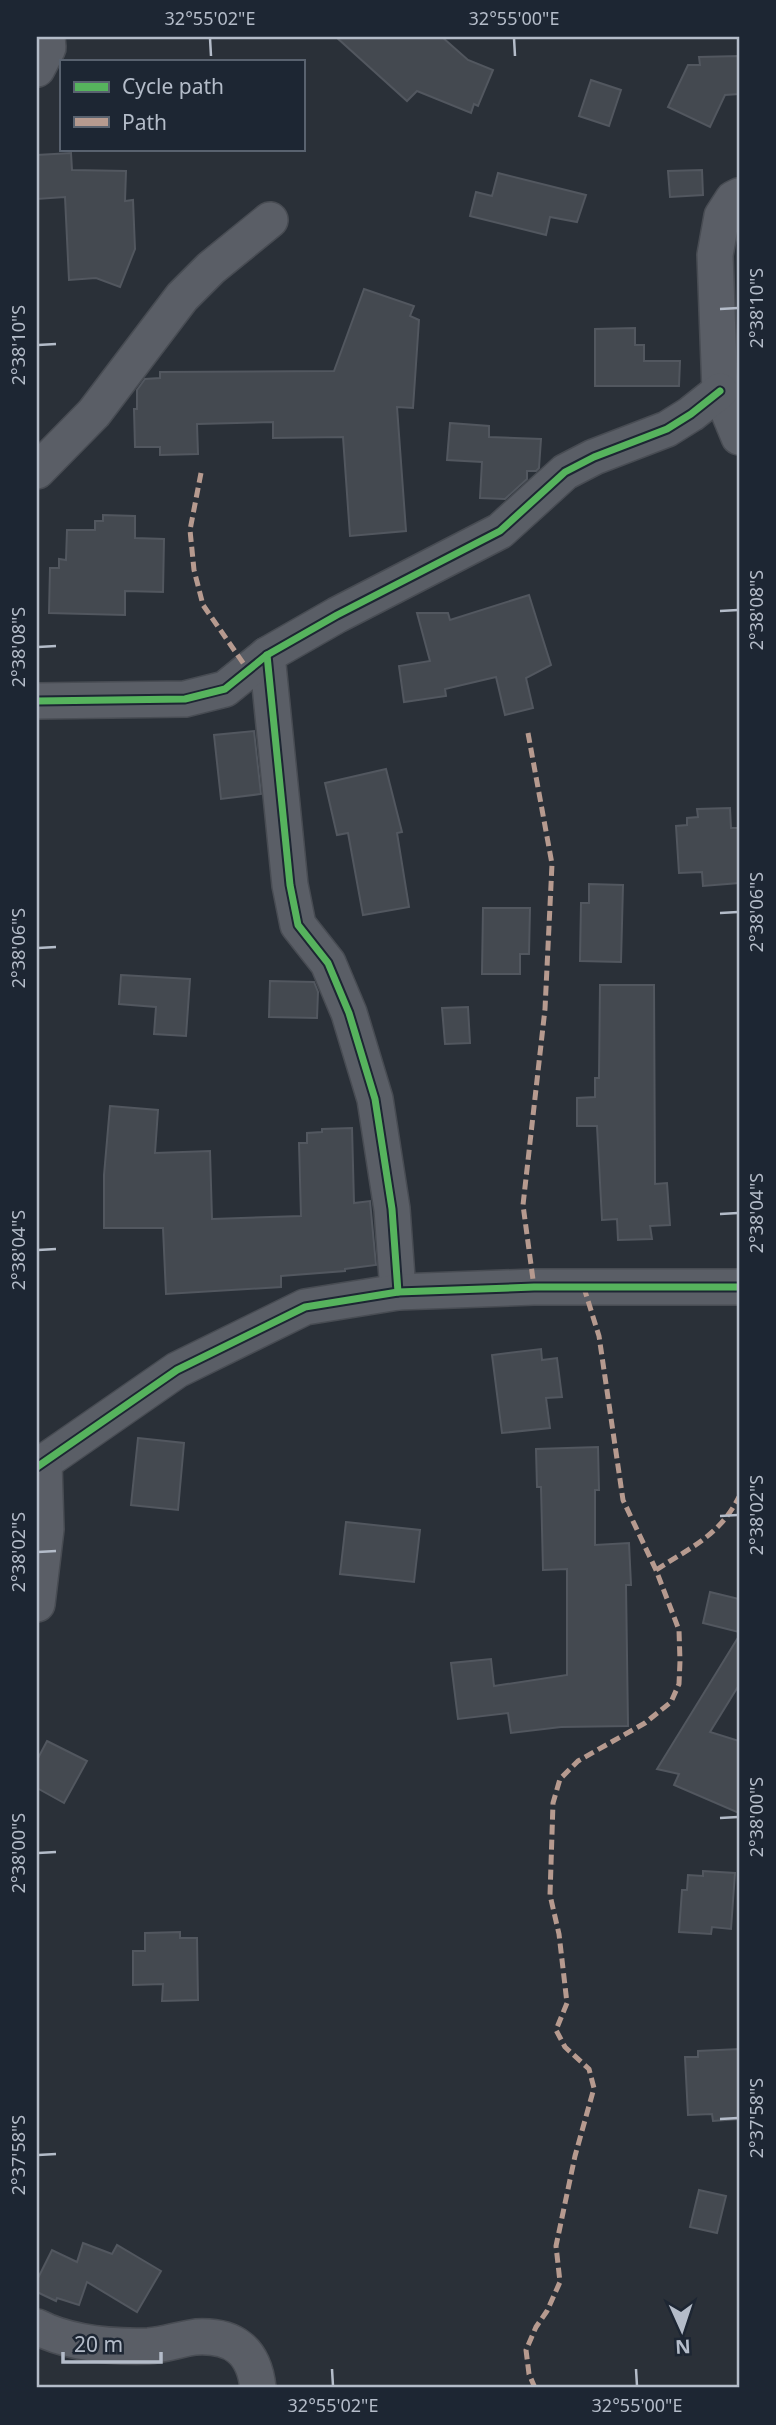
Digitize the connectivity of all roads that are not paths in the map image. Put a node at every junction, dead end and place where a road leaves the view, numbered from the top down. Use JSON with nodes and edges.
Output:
{"nodes":[{"id":1,"x":47,"y":37,"type":"edge"},
{"id":2,"x":37,"y":69,"type":"edge"},
{"id":3,"x":739,"y":196,"type":"edge"},
{"id":4,"x":270,"y":220,"type":"dead end"},
{"id":5,"x":720,"y":391,"type":"junction"},
{"id":6,"x":667,"y":429,"type":"junction"},
{"id":7,"x":738,"y":435,"type":"edge"},
{"id":8,"x":37,"y":471,"type":"edge"},
{"id":9,"x":267,"y":655,"type":"junction"},
{"id":10,"x":37,"y":701,"type":"edge"},
{"id":11,"x":739,"y":1287,"type":"edge"},
{"id":12,"x":398,"y":1292,"type":"junction"},
{"id":13,"x":40,"y":1465,"type":"edge"},
{"id":14,"x":37,"y":1604,"type":"edge"},
{"id":15,"x":37,"y":2327,"type":"edge"},
{"id":16,"x":258,"y":2388,"type":"edge"}],
"edges":[{"from":1,"to":2,"type":"street"},
{"from":3,"to":5,"type":"street"},
{"from":4,"to":8,"type":"street"},
{"from":5,"to":6,"type":"street"},
{"from":5,"to":7,"type":"street"},
{"from":6,"to":7,"type":"street"},
{"from":6,"to":9,"type":"street"},
{"from":9,"to":10,"type":"street"},
{"from":9,"to":12,"type":"street"},
{"from":11,"to":12,"type":"street"},
{"from":12,"to":13,"type":"street"},
{"from":13,"to":14,"type":"street"},
{"from":15,"to":16,"type":"street"}]}
